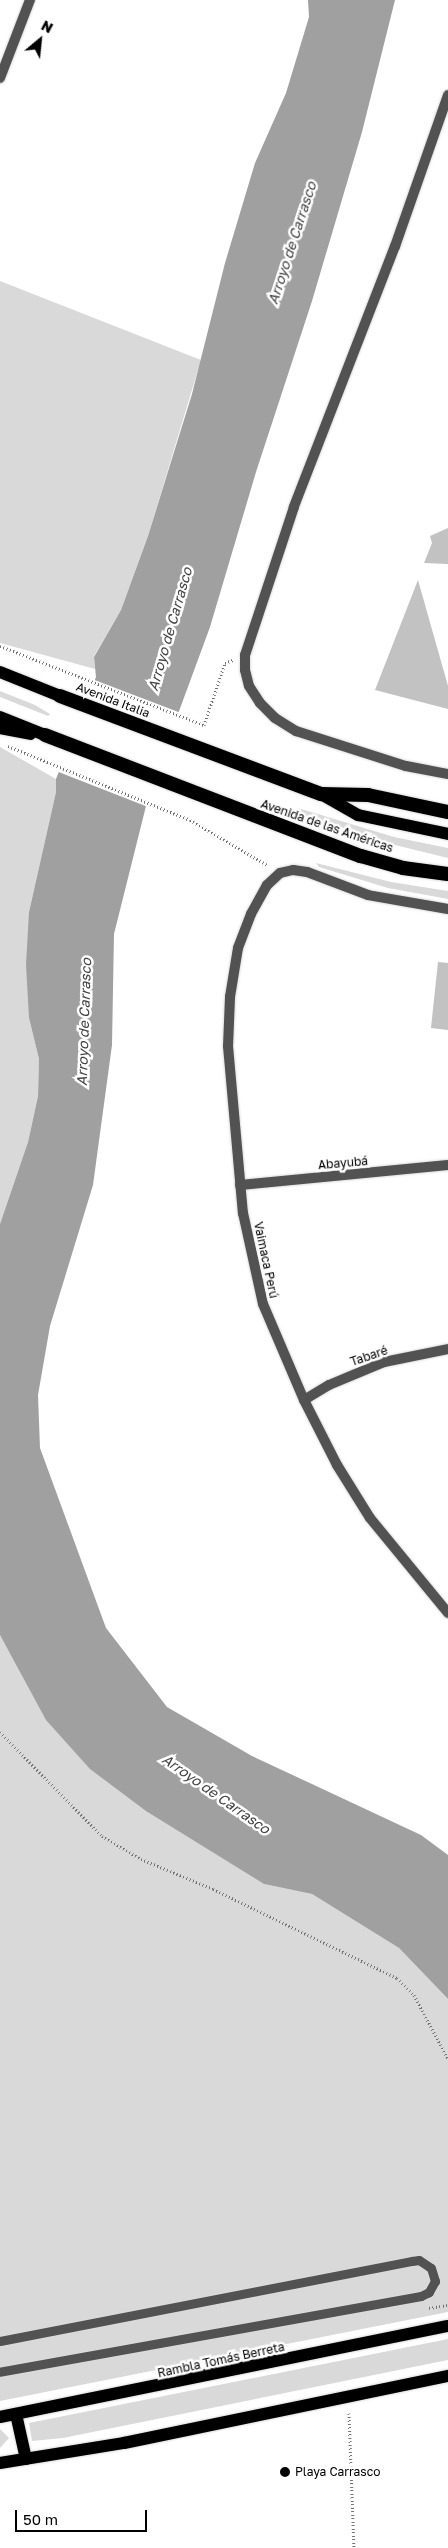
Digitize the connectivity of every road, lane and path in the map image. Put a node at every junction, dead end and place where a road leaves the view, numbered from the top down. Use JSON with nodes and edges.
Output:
{"nodes":[{"id":1,"x":30,"y":0,"type":"edge"},
{"id":2,"x":0,"y":78,"type":"edge"},
{"id":3,"x":448,"y":95,"type":"edge"},
{"id":4,"x":0,"y":646,"type":"edge"},
{"id":5,"x":245,"y":655,"type":"junction"},
{"id":6,"x":0,"y":672,"type":"edge"},
{"id":7,"x":60,"y":696,"type":"joint"},
{"id":8,"x":0,"y":718,"type":"edge"},
{"id":9,"x":0,"y":728,"type":"edge"},
{"id":10,"x":45,"y":735,"type":"junction"},
{"id":11,"x":2,"y":744,"type":"dead end"},
{"id":12,"x":448,"y":774,"type":"edge"},
{"id":13,"x":321,"y":794,"type":"junction"},
{"id":14,"x":448,"y":812,"type":"edge"},
{"id":15,"x":448,"y":834,"type":"edge"},
{"id":16,"x":280,"y":873,"type":"junction"},
{"id":17,"x":448,"y":874,"type":"edge"},
{"id":18,"x":448,"y":909,"type":"edge"},
{"id":19,"x":448,"y":1165,"type":"edge"},
{"id":20,"x":240,"y":1185,"type":"junction"},
{"id":21,"x":448,"y":1350,"type":"edge"},
{"id":22,"x":304,"y":1400,"type":"junction"},
{"id":23,"x":448,"y":1613,"type":"edge"},
{"id":24,"x":0,"y":1732,"type":"edge"},
{"id":25,"x":448,"y":2059,"type":"edge"},
{"id":26,"x":448,"y":2326,"type":"edge"},
{"id":27,"x":0,"y":2341,"type":"edge"},
{"id":28,"x":0,"y":2372,"type":"edge"},
{"id":29,"x":448,"y":2376,"type":"edge"},
{"id":30,"x":349,"y":2413,"type":"dead end"},
{"id":31,"x":16,"y":2414,"type":"junction"},
{"id":32,"x":0,"y":2417,"type":"edge"},
{"id":33,"x":26,"y":2459,"type":"junction"},
{"id":34,"x":0,"y":2464,"type":"edge"},
{"id":35,"x":354,"y":2548,"type":"edge"}],
"edges":[{"from":1,"to":2,"type":"street"},
{"from":3,"to":5,"type":"street"},
{"from":4,"to":5,"type":"path"},
{"from":5,"to":12,"type":"street"},
{"from":6,"to":7,"type":"main road","name":"Avenida Italia"},
{"from":7,"to":13,"type":"highway","name":"Avenida Italia"},
{"from":8,"to":10,"type":"main road"},
{"from":9,"to":10,"type":"main road"},
{"from":10,"to":17,"type":"highway","name":"Avenida de las Américas"},
{"from":11,"to":16,"type":"path"},
{"from":13,"to":14,"type":"highway"},
{"from":13,"to":15,"type":"main road"},
{"from":16,"to":18,"type":"street"},
{"from":16,"to":20,"type":"street","name":"Vaimaca Perú"},
{"from":19,"to":20,"type":"street","name":"Abayubá"},
{"from":20,"to":22,"type":"street","name":"Vaimaca Perú"},
{"from":21,"to":22,"type":"street","name":"Tabaré"},
{"from":22,"to":23,"type":"street","name":"Vaimaca Perú"},
{"from":24,"to":25,"type":"path"},
{"from":26,"to":31,"type":"main road","name":"Rambla Tomás Berreta"},
{"from":27,"to":28,"type":"lane"},
{"from":29,"to":33,"type":"main road"},
{"from":30,"to":35,"type":"path"},
{"from":31,"to":32,"type":"main road","name":"Rambla Tomás Berreta"},
{"from":31,"to":33,"type":"main road"},
{"from":33,"to":34,"type":"main road"}]}
